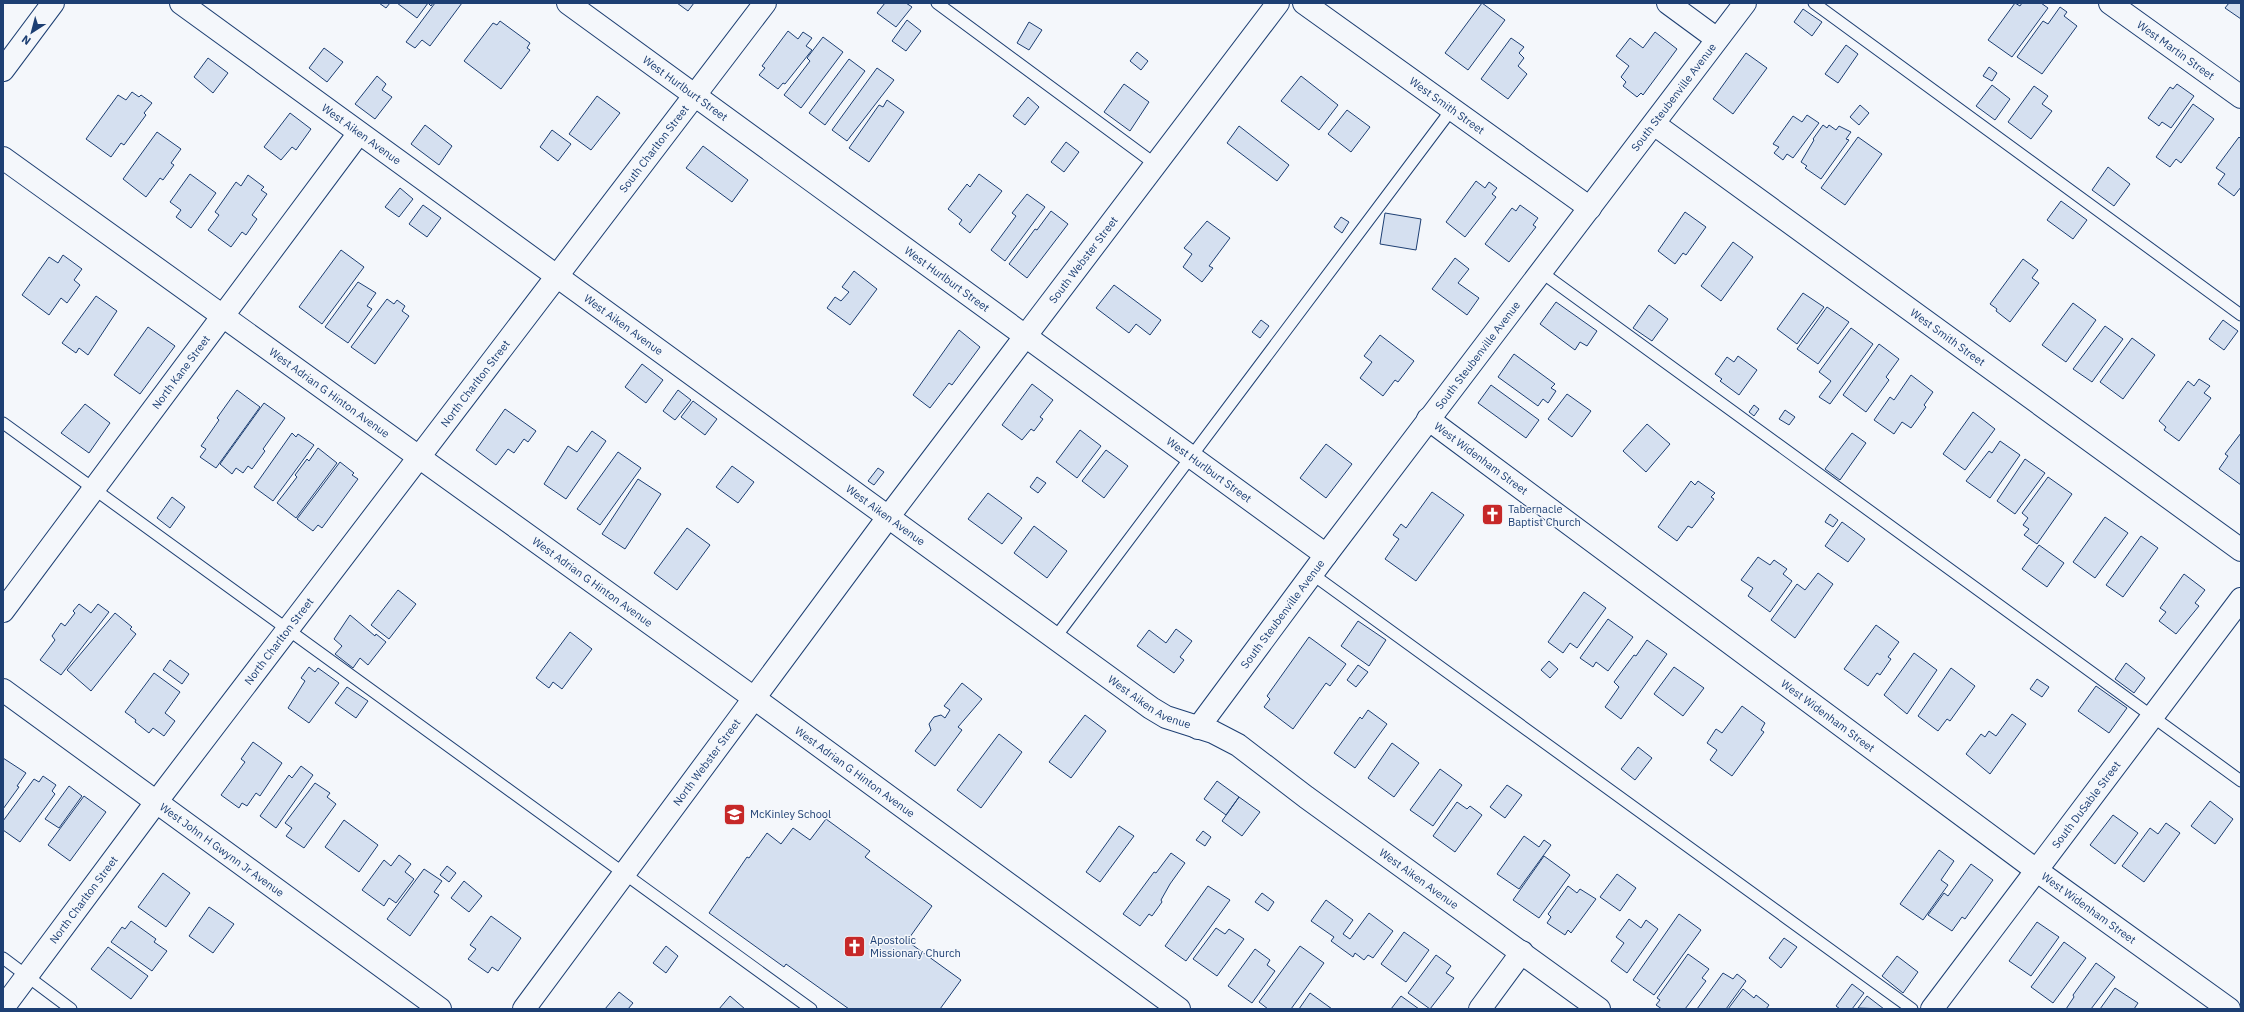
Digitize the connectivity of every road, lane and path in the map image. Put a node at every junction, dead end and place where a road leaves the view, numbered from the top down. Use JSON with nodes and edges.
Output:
{"nodes":[{"id":1,"x":53,"y":3,"type":"edge"},
{"id":2,"x":181,"y":3,"type":"edge"},
{"id":3,"x":568,"y":3,"type":"edge"},
{"id":4,"x":765,"y":3,"type":"edge"},
{"id":5,"x":937,"y":3,"type":"edge"},
{"id":6,"x":1278,"y":3,"type":"edge"},
{"id":7,"x":1304,"y":3,"type":"edge"},
{"id":8,"x":1668,"y":3,"type":"edge"},
{"id":9,"x":1745,"y":3,"type":"edge"},
{"id":10,"x":1814,"y":3,"type":"edge"},
{"id":11,"x":2110,"y":3,"type":"edge"},
{"id":12,"x":1717,"y":39,"type":"junction"},
{"id":13,"x":3,"y":70,"type":"edge"},
{"id":14,"x":694,"y":94,"type":"junction"},
{"id":15,"x":2241,"y":97,"type":"edge"},
{"id":16,"x":1452,"y":109,"type":"junction"},
{"id":17,"x":1654,"y":124,"type":"junction"},
{"id":18,"x":359,"y":133,"type":"junction"},
{"id":19,"x":3,"y":158,"type":"edge"},
{"id":20,"x":1155,"y":164,"type":"junction"},
{"id":21,"x":1590,"y":208,"type":"junction"},
{"id":22,"x":1541,"y":272,"type":"junction"},
{"id":23,"x":558,"y":276,"type":"junction"},
{"id":24,"x":2241,"y":315,"type":"edge"},
{"id":25,"x":224,"y":317,"type":"junction"},
{"id":26,"x":1026,"y":335,"type":"junction"},
{"id":27,"x":1428,"y":419,"type":"junction"},
{"id":28,"x":3,"y":423,"type":"edge"},
{"id":29,"x":1192,"y":456,"type":"junction"},
{"id":30,"x":421,"y":457,"type":"junction"},
{"id":31,"x":95,"y":489,"type":"junction"},
{"id":32,"x":889,"y":516,"type":"junction"},
{"id":33,"x":2241,"y":550,"type":"edge"},
{"id":34,"x":1326,"y":555,"type":"junction"},
{"id":35,"x":1312,"y":574,"type":"junction"},
{"id":36,"x":2241,"y":599,"type":"edge"},
{"id":37,"x":3,"y":610,"type":"edge"},
{"id":38,"x":288,"y":630,"type":"junction"},
{"id":39,"x":1056,"y":638,"type":"junction"},
{"id":40,"x":3,"y":690,"type":"edge"},
{"id":41,"x":754,"y":698,"type":"junction"},
{"id":42,"x":2154,"y":717,"type":"junction"},
{"id":43,"x":1198,"y":728,"type":"junction"},
{"id":44,"x":2241,"y":781,"type":"edge"},
{"id":45,"x":157,"y":801,"type":"junction"},
{"id":46,"x":2036,"y":870,"type":"junction"},
{"id":47,"x":624,"y":874,"type":"junction"},
{"id":48,"x":1522,"y":952,"type":"junction"},
{"id":49,"x":3,"y":958,"type":"edge"},
{"id":50,"x":28,"y":976,"type":"junction"},
{"id":51,"x":3,"y":1008,"type":"edge"},
{"id":52,"x":71,"y":1009,"type":"edge"},
{"id":53,"x":440,"y":1009,"type":"edge"},
{"id":54,"x":524,"y":1009,"type":"edge"},
{"id":55,"x":811,"y":1009,"type":"edge"},
{"id":56,"x":1180,"y":1009,"type":"edge"},
{"id":57,"x":1480,"y":1009,"type":"edge"},
{"id":58,"x":1599,"y":1009,"type":"edge"},
{"id":59,"x":1912,"y":1009,"type":"edge"},
{"id":60,"x":1932,"y":1009,"type":"edge"},
{"id":61,"x":2229,"y":1009,"type":"edge"}],
"edges":[{"from":1,"to":13,"type":"street"},
{"from":2,"to":18,"type":"street","name":"West Aiken Avenue"},
{"from":3,"to":14,"type":"street","name":"West Hurlburt Street"},
{"from":4,"to":14,"type":"street","name":"South Charlton Street"},
{"from":5,"to":20,"type":"lane"},
{"from":6,"to":20,"type":"street","name":"South Webster Street"},
{"from":7,"to":16,"type":"street","name":"West Smith Street"},
{"from":8,"to":12,"type":"street"},
{"from":9,"to":12,"type":"street","name":"South Steubenville Avenue"},
{"from":10,"to":24,"type":"lane"},
{"from":11,"to":15,"type":"street","name":"West Martin Street"},
{"from":12,"to":17,"type":"street","name":"South Steubenville Avenue"},
{"from":14,"to":23,"type":"street","name":"South Charlton Street"},
{"from":14,"to":26,"type":"street","name":"West Hurlburt Street"},
{"from":16,"to":21,"type":"street","name":"West Smith Street"},
{"from":16,"to":29,"type":"lane"},
{"from":17,"to":21,"type":"street","name":"South Steubenville Avenue"},
{"from":17,"to":33,"type":"street","name":"West Smith Street"},
{"from":18,"to":23,"type":"street","name":"West Aiken Avenue"},
{"from":18,"to":25,"type":"street","name":"North Kane Street"},
{"from":19,"to":25,"type":"street","name":"West Adrian G Hinton Avenue"},
{"from":20,"to":26,"type":"street","name":"South Webster Street"},
{"from":21,"to":22,"type":"street","name":"South Steubenville Avenue"},
{"from":22,"to":27,"type":"street","name":"South Steubenville Avenue"},
{"from":22,"to":42,"type":"lane"},
{"from":23,"to":30,"type":"street","name":"North Charlton Street"},
{"from":23,"to":32,"type":"street","name":"West Aiken Avenue"},
{"from":25,"to":30,"type":"street","name":"West Adrian G Hinton Avenue"},
{"from":25,"to":31,"type":"street","name":"North Kane Street"},
{"from":26,"to":29,"type":"street","name":"West Hurlburt Street"},
{"from":26,"to":32,"type":"street","name":"South Webster Street"},
{"from":27,"to":34,"type":"street","name":"South Steubenville Avenue"},
{"from":27,"to":46,"type":"street","name":"West Widenham Street"},
{"from":28,"to":31,"type":"lane"},
{"from":29,"to":34,"type":"street","name":"West Hurlburt Street"},
{"from":29,"to":39,"type":"lane"},
{"from":30,"to":38,"type":"street","name":"North Charlton Street"},
{"from":30,"to":41,"type":"street","name":"West Adrian G Hinton Avenue"},
{"from":31,"to":37,"type":"street","name":"North Kane Street"},
{"from":31,"to":38,"type":"lane"},
{"from":32,"to":39,"type":"street","name":"West Aiken Avenue"},
{"from":32,"to":41,"type":"street","name":"North Webster Street"},
{"from":34,"to":35,"type":"street","name":"South Steubenville Avenue"},
{"from":35,"to":43,"type":"street","name":"South Steubenville Avenue"},
{"from":35,"to":59,"type":"lane"},
{"from":36,"to":42,"type":"street","name":"South DuSable Street"},
{"from":38,"to":45,"type":"street","name":"North Charlton Street"},
{"from":38,"to":47,"type":"lane"},
{"from":39,"to":43,"type":"street","name":"West Aiken Avenue"},
{"from":40,"to":45,"type":"street","name":"West John H Gwynn Jr Avenue"},
{"from":41,"to":47,"type":"street","name":"North Webster Street"},
{"from":41,"to":56,"type":"street","name":"West Adrian G Hinton Avenue"},
{"from":42,"to":44,"type":"lane"},
{"from":42,"to":46,"type":"street","name":"South DuSable Street"},
{"from":43,"to":48,"type":"street","name":"West Aiken Avenue"},
{"from":45,"to":50,"type":"street","name":"North Charlton Street"},
{"from":45,"to":53,"type":"street","name":"West John H Gwynn Jr Avenue"},
{"from":46,"to":60,"type":"street","name":"South DuSable Street"},
{"from":46,"to":61,"type":"street","name":"West Widenham Street"},
{"from":47,"to":54,"type":"street","name":"North Webster Street"},
{"from":47,"to":55,"type":"lane"},
{"from":48,"to":57,"type":"street"},
{"from":48,"to":58,"type":"street","name":"West Aiken Avenue"},
{"from":49,"to":50,"type":"lane"},
{"from":50,"to":51,"type":"street","name":"North Charlton Street"},
{"from":50,"to":52,"type":"lane"}]}
